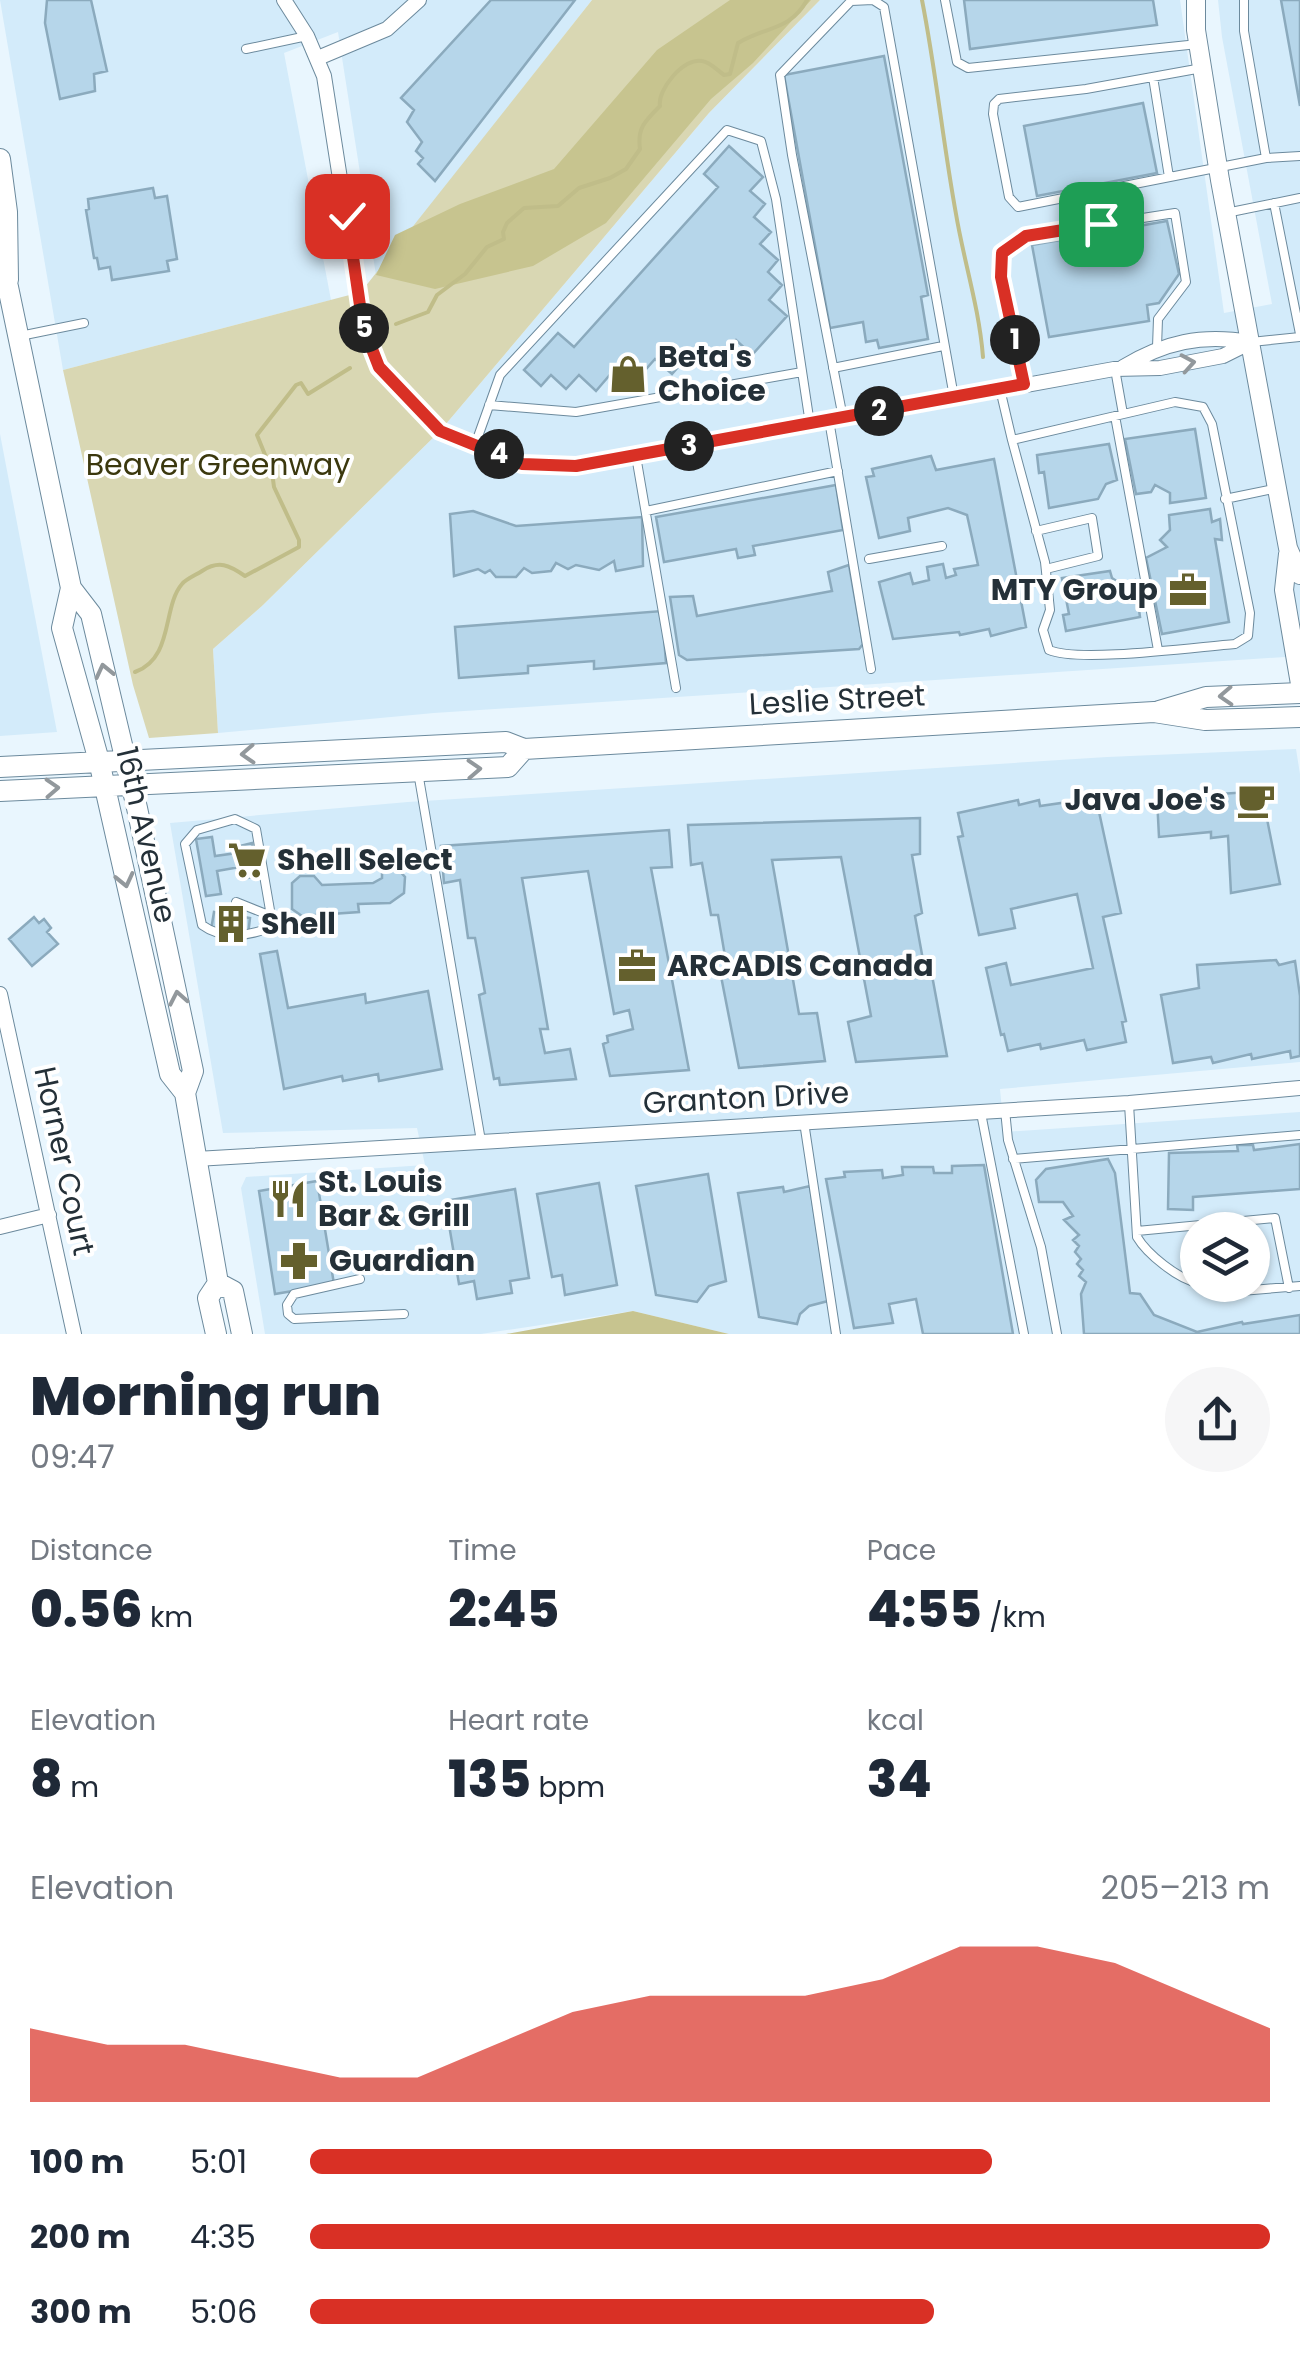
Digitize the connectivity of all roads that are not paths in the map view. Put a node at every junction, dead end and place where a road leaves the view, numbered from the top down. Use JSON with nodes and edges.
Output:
{"nodes":[{"id":1,"x":284,"y":0,"type":"edge"},
{"id":2,"x":420,"y":0,"type":"edge"},
{"id":3,"x":945,"y":0,"type":"edge"},
{"id":4,"x":1196,"y":0,"type":"edge"},
{"id":5,"x":1244,"y":0,"type":"edge"},
{"id":6,"x":307,"y":36,"type":"junction"},
{"id":7,"x":1198,"y":44,"type":"junction"},
{"id":8,"x":246,"y":49,"type":"dead end"},
{"id":9,"x":318,"y":58,"type":"junction"},
{"id":10,"x":1202,"y":68,"type":"junction"},
{"id":11,"x":1153,"y":77,"type":"junction"},
{"id":12,"x":1300,"y":156,"type":"edge"},
{"id":13,"x":1266,"y":158,"type":"junction"},
{"id":14,"x":0,"y":160,"type":"edge"},
{"id":15,"x":1218,"y":168,"type":"junction"},
{"id":16,"x":1170,"y":177,"type":"junction"},
{"id":17,"x":2,"y":190,"type":"edge"},
{"id":18,"x":1300,"y":198,"type":"edge"},
{"id":19,"x":1274,"y":203,"type":"junction"},
{"id":20,"x":1226,"y":213,"type":"junction"},
{"id":21,"x":0,"y":266,"type":"edge"},
{"id":22,"x":8,"y":287,"type":"junction"},
{"id":23,"x":84,"y":323,"type":"dead end"},
{"id":24,"x":18,"y":336,"type":"junction"},
{"id":25,"x":1300,"y":336,"type":"edge"},
{"id":26,"x":1251,"y":342,"type":"junction"},
{"id":27,"x":944,"y":346,"type":"junction"},
{"id":28,"x":1156,"y":347,"type":"junction"},
{"id":29,"x":832,"y":368,"type":"junction"},
{"id":30,"x":1118,"y":368,"type":"junction"},
{"id":31,"x":802,"y":372,"type":"junction"},
{"id":32,"x":1024,"y":384,"type":"junction"},
{"id":33,"x":1000,"y":389,"type":"junction"},
{"id":34,"x":954,"y":397,"type":"junction"},
{"id":35,"x":490,"y":404,"type":"junction"},
{"id":36,"x":1119,"y":415,"type":"junction"},
{"id":37,"x":836,"y":419,"type":"junction"},
{"id":38,"x":810,"y":424,"type":"junction"},
{"id":39,"x":1012,"y":440,"type":"junction"},
{"id":40,"x":475,"y":445,"type":"junction"},
{"id":41,"x":636,"y":456,"type":"junction"},
{"id":42,"x":838,"y":472,"type":"junction"},
{"id":43,"x":1278,"y":488,"type":"junction"},
{"id":44,"x":1225,"y":499,"type":"junction"},
{"id":45,"x":646,"y":511,"type":"junction"},
{"id":46,"x":1036,"y":531,"type":"junction"},
{"id":47,"x":942,"y":546,"type":"dead end"},
{"id":48,"x":1288,"y":548,"type":"junction"},
{"id":49,"x":869,"y":559,"type":"dead end"},
{"id":50,"x":1046,"y":569,"type":"junction"},
{"id":51,"x":1300,"y":575,"type":"edge"},
{"id":52,"x":72,"y":588,"type":"junction"},
{"id":53,"x":1158,"y":650,"type":"junction"},
{"id":54,"x":872,"y":670,"type":"dead end"},
{"id":55,"x":1300,"y":684,"type":"edge"},
{"id":56,"x":676,"y":688,"type":"dead end"},
{"id":57,"x":1300,"y":692,"type":"edge"},
{"id":58,"x":1154,"y":712,"type":"junction"},
{"id":59,"x":1300,"y":717,"type":"edge"},
{"id":60,"x":524,"y":750,"type":"junction"},
{"id":61,"x":125,"y":760,"type":"junction"},
{"id":62,"x":98,"y":762,"type":"junction"},
{"id":63,"x":0,"y":767,"type":"edge"},
{"id":64,"x":418,"y":772,"type":"junction"},
{"id":65,"x":132,"y":784,"type":"junction"},
{"id":66,"x":104,"y":785,"type":"junction"},
{"id":67,"x":0,"y":791,"type":"edge"},
{"id":68,"x":236,"y":902,"type":"dead end"},
{"id":69,"x":272,"y":916,"type":"junction"},
{"id":70,"x":0,"y":998,"type":"edge"},
{"id":71,"x":1300,"y":1088,"type":"edge"},
{"id":72,"x":186,"y":1093,"type":"junction"},
{"id":73,"x":1129,"y":1102,"type":"junction"},
{"id":74,"x":1006,"y":1110,"type":"junction"},
{"id":75,"x":980,"y":1112,"type":"junction"},
{"id":76,"x":804,"y":1122,"type":"junction"},
{"id":77,"x":1300,"y":1135,"type":"edge"},
{"id":78,"x":481,"y":1141,"type":"junction"},
{"id":79,"x":1132,"y":1148,"type":"junction"},
{"id":80,"x":196,"y":1159,"type":"junction"},
{"id":81,"x":1013,"y":1159,"type":"junction"},
{"id":82,"x":49,"y":1214,"type":"junction"},
{"id":83,"x":0,"y":1227,"type":"edge"},
{"id":84,"x":1136,"y":1230,"type":"junction"},
{"id":85,"x":1180,"y":1274,"type":"edge"},
{"id":86,"x":360,"y":1279,"type":"dead end"},
{"id":87,"x":218,"y":1283,"type":"junction"},
{"id":88,"x":1300,"y":1286,"type":"edge"},
{"id":89,"x":1288,"y":1288,"type":"junction"},
{"id":90,"x":1270,"y":1289,"type":"edge"},
{"id":91,"x":404,"y":1314,"type":"dead end"},
{"id":92,"x":74,"y":1334,"type":"edge"},
{"id":93,"x":216,"y":1334,"type":"edge"},
{"id":94,"x":242,"y":1334,"type":"edge"},
{"id":95,"x":836,"y":1334,"type":"edge"},
{"id":96,"x":1024,"y":1334,"type":"edge"},
{"id":97,"x":1058,"y":1334,"type":"edge"}],
"edges":[{"from":1,"to":6,"type":"street"},
{"from":2,"to":9,"type":"street"},
{"from":3,"to":7,"type":"lane"},
{"from":4,"to":7,"type":"street"},
{"from":5,"to":13,"type":"lane"},
{"from":6,"to":8,"type":"lane"},
{"from":6,"to":9,"type":"street"},
{"from":7,"to":10,"type":"street"},
{"from":9,"to":40,"type":"street"},
{"from":10,"to":11,"type":"lane"},
{"from":10,"to":15,"type":"street"},
{"from":11,"to":16,"type":"lane"},
{"from":11,"to":16,"type":"lane"},
{"from":12,"to":13,"type":"lane"},
{"from":13,"to":15,"type":"lane"},
{"from":14,"to":17,"type":"main road","name":"16th Avenue"},
{"from":15,"to":16,"type":"lane"},
{"from":15,"to":20,"type":"street"},
{"from":17,"to":22,"type":"main road","name":"16th Avenue"},
{"from":18,"to":19,"type":"lane"},
{"from":19,"to":20,"type":"lane"},
{"from":19,"to":25,"type":"lane"},
{"from":20,"to":26,"type":"street"},
{"from":21,"to":22,"type":"main road","name":"16th Avenue"},
{"from":22,"to":24,"type":"main road","name":"16th Avenue"},
{"from":23,"to":24,"type":"lane"},
{"from":24,"to":52,"type":"main road","name":"16th Avenue"},
{"from":25,"to":26,"type":"lane"},
{"from":26,"to":28,"type":"street"},
{"from":30,"to":26,"type":"street","one_way":true},
{"from":26,"to":43,"type":"street"},
{"from":27,"to":29,"type":"lane"},
{"from":27,"to":29,"type":"lane"},
{"from":27,"to":34,"type":"lane"},
{"from":28,"to":30,"type":"street"},
{"from":28,"to":32,"type":"lane"},
{"from":29,"to":37,"type":"lane"},
{"from":30,"to":32,"type":"street"},
{"from":30,"to":36,"type":"lane"},
{"from":31,"to":35,"type":"lane"},
{"from":31,"to":35,"type":"lane"},
{"from":31,"to":38,"type":"lane"},
{"from":32,"to":33,"type":"street"},
{"from":33,"to":34,"type":"street"},
{"from":33,"to":39,"type":"lane"},
{"from":34,"to":37,"type":"street"},
{"from":35,"to":40,"type":"lane"},
{"from":36,"to":39,"type":"lane"},
{"from":36,"to":44,"type":"lane"},
{"from":36,"to":53,"type":"lane"},
{"from":37,"to":38,"type":"street"},
{"from":37,"to":42,"type":"lane"},
{"from":38,"to":41,"type":"street"},
{"from":39,"to":46,"type":"lane"},
{"from":40,"to":41,"type":"street"},
{"from":41,"to":45,"type":"lane"},
{"from":42,"to":45,"type":"lane"},
{"from":42,"to":54,"type":"lane"},
{"from":43,"to":44,"type":"lane"},
{"from":43,"to":48,"type":"street"},
{"from":44,"to":53,"type":"lane"},
{"from":45,"to":56,"type":"lane"},
{"from":46,"to":50,"type":"lane"},
{"from":46,"to":50,"type":"lane"},
{"from":47,"to":49,"type":"lane"},
{"from":48,"to":51,"type":"street"},
{"from":48,"to":55,"type":"street"},
{"from":50,"to":53,"type":"lane"},
{"from":61,"to":52,"type":"main road","name":"16th Avenue","one_way":true},
{"from":52,"to":62,"type":"main road","name":"16th Avenue"},
{"from":57,"to":58,"type":"main road","name":"Leslie Street","one_way":true},
{"from":58,"to":59,"type":"main road","name":"Leslie Street"},
{"from":58,"to":60,"type":"main road","name":"Leslie Street"},
{"from":60,"to":61,"type":"main road","name":"Leslie Street","one_way":true},
{"from":64,"to":60,"type":"main road","name":"Leslie Street","one_way":true},
{"from":61,"to":62,"type":"main road","name":"Leslie Street"},
{"from":61,"to":65,"type":"main road","name":"16th Avenue"},
{"from":62,"to":63,"type":"main road","name":"Leslie Street"},
{"from":62,"to":66,"type":"main road","name":"16th Avenue"},
{"from":64,"to":65,"type":"main road","name":"Leslie Street"},
{"from":64,"to":78,"type":"lane"},
{"from":65,"to":66,"type":"main road","name":"Leslie Street"},
{"from":72,"to":65,"type":"main road","name":"16th Avenue","one_way":true},
{"from":67,"to":66,"type":"main road","name":"Leslie Street","one_way":true},
{"from":66,"to":72,"type":"main road","name":"16th Avenue","one_way":true},
{"from":68,"to":69,"type":"lane"},
{"from":69,"to":69,"type":"lane"},
{"from":70,"to":82,"type":"street","name":"Horner Court"},
{"from":71,"to":73,"type":"street","name":"Granton Drive"},
{"from":72,"to":80,"type":"main road","name":"16th Avenue"},
{"from":73,"to":74,"type":"street","name":"Granton Drive"},
{"from":73,"to":79,"type":"lane"},
{"from":74,"to":75,"type":"street","name":"Granton Drive"},
{"from":74,"to":81,"type":"lane"},
{"from":75,"to":76,"type":"street","name":"Granton Drive"},
{"from":75,"to":96,"type":"lane"},
{"from":76,"to":78,"type":"street","name":"Granton Drive"},
{"from":76,"to":95,"type":"lane"},
{"from":77,"to":79,"type":"lane"},
{"from":78,"to":80,"type":"street","name":"Granton Drive"},
{"from":79,"to":81,"type":"lane"},
{"from":79,"to":84,"type":"lane"},
{"from":80,"to":87,"type":"main road","name":"16th Avenue"},
{"from":81,"to":97,"type":"lane"},
{"from":82,"to":83,"type":"street"},
{"from":82,"to":92,"type":"street","name":"Horner Court"},
{"from":84,"to":85,"type":"lane"},
{"from":84,"to":89,"type":"lane"},
{"from":86,"to":91,"type":"lane"},
{"from":87,"to":93,"type":"main road","name":"16th Avenue"},
{"from":87,"to":94,"type":"main road","name":"16th Avenue"},
{"from":88,"to":89,"type":"lane"},
{"from":89,"to":90,"type":"lane"}]}
